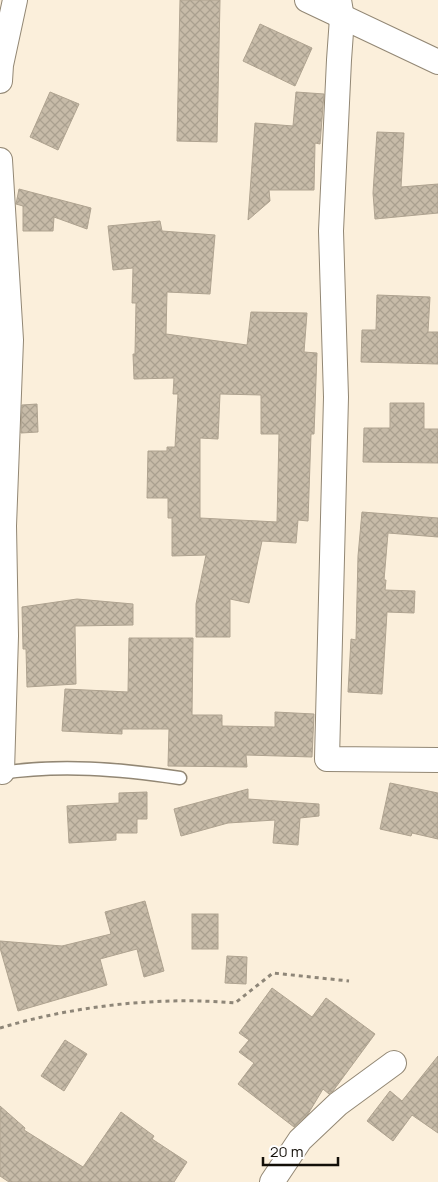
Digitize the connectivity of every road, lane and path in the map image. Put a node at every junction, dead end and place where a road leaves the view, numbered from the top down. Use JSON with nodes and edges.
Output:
{"nodes":[{"id":1,"x":15,"y":0,"type":"edge"},
{"id":2,"x":306,"y":0,"type":"edge"},
{"id":3,"x":341,"y":9,"type":"edge"},
{"id":4,"x":438,"y":62,"type":"edge"},
{"id":5,"x":0,"y":81,"type":"edge"},
{"id":6,"x":0,"y":160,"type":"edge"},
{"id":7,"x":438,"y":760,"type":"edge"},
{"id":8,"x":1,"y":773,"type":"edge"},
{"id":9,"x":180,"y":778,"type":"dead end"},
{"id":10,"x":348,"y":981,"type":"dead end"},
{"id":11,"x":0,"y":1028,"type":"edge"},
{"id":12,"x":394,"y":1063,"type":"dead end"},
{"id":13,"x":272,"y":1182,"type":"edge"}],
"edges":[{"from":1,"to":5,"type":"street"},
{"from":2,"to":3,"type":"street"},
{"from":3,"to":4,"type":"street"},
{"from":3,"to":7,"type":"street"},
{"from":6,"to":8,"type":"street"},
{"from":8,"to":9,"type":"lane"},
{"from":10,"to":11,"type":"path"},
{"from":12,"to":13,"type":"street"}]}
